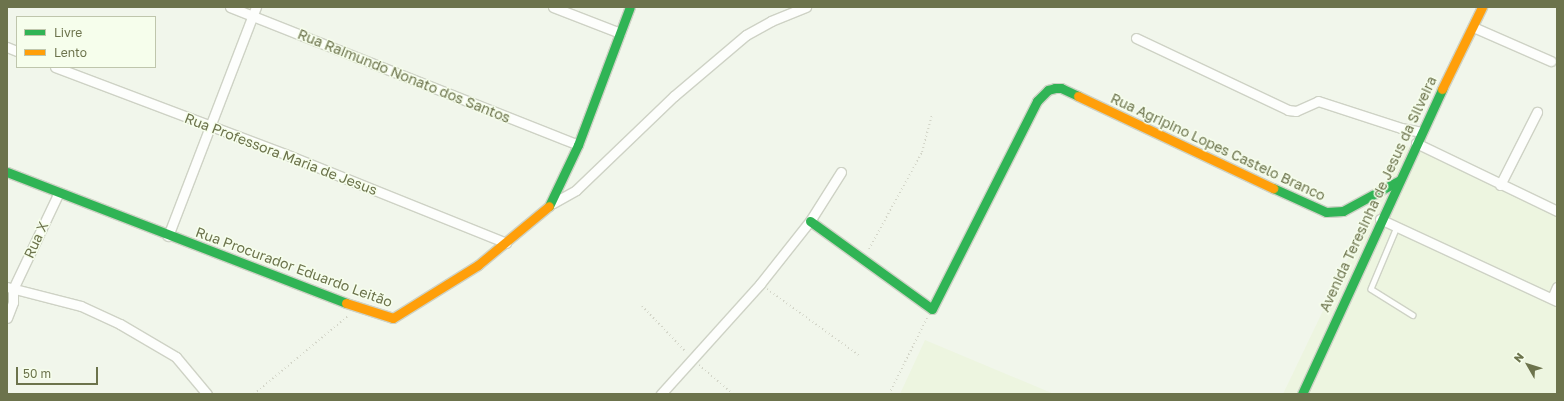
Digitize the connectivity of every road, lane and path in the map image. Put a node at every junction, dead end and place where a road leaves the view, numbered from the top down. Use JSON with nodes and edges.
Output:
{"nodes":[{"id":1,"x":230,"y":7,"type":"edge"},
{"id":2,"x":553,"y":7,"type":"edge"},
{"id":3,"x":630,"y":7,"type":"edge"},
{"id":4,"x":806,"y":7,"type":"edge"},
{"id":5,"x":1482,"y":7,"type":"edge"},
{"id":6,"x":254,"y":11,"type":"edge"},
{"id":7,"x":1473,"y":26,"type":"junction"},
{"id":8,"x":620,"y":33,"type":"junction"},
{"id":9,"x":1136,"y":38,"type":"dead end"},
{"id":10,"x":1551,"y":61,"type":"dead end"},
{"id":11,"x":58,"y":68,"type":"edge"},
{"id":12,"x":1537,"y":112,"type":"dead end"},
{"id":13,"x":932,"y":116,"type":"dead end"},
{"id":14,"x":211,"y":128,"type":"junction"},
{"id":15,"x":1422,"y":132,"type":"junction"},
{"id":16,"x":1416,"y":143,"type":"junction"},
{"id":17,"x":578,"y":145,"type":"junction"},
{"id":18,"x":7,"y":172,"type":"edge"},
{"id":19,"x":841,"y":172,"type":"dead end"},
{"id":20,"x":1398,"y":181,"type":"junction"},
{"id":21,"x":1500,"y":185,"type":"junction"},
{"id":22,"x":59,"y":192,"type":"junction"},
{"id":23,"x":554,"y":203,"type":"junction"},
{"id":24,"x":1557,"y":210,"type":"edge"},
{"id":25,"x":1380,"y":219,"type":"junction"},
{"id":26,"x":810,"y":221,"type":"junction"},
{"id":27,"x":1397,"y":227,"type":"junction"},
{"id":28,"x":168,"y":236,"type":"junction"},
{"id":29,"x":506,"y":243,"type":"junction"},
{"id":30,"x":863,"y":259,"type":"junction"},
{"id":31,"x":760,"y":284,"type":"junction"},
{"id":32,"x":1557,"y":287,"type":"edge"},
{"id":33,"x":10,"y":288,"type":"edge"},
{"id":34,"x":1554,"y":299,"type":"edge"},
{"id":35,"x":358,"y":308,"type":"junction"},
{"id":36,"x":932,"y":309,"type":"junction"},
{"id":37,"x":1413,"y":315,"type":"dead end"},
{"id":38,"x":7,"y":318,"type":"edge"},
{"id":39,"x":860,"y":356,"type":"dead end"},
{"id":40,"x":207,"y":394,"type":"edge"},
{"id":41,"x":254,"y":394,"type":"edge"},
{"id":42,"x":661,"y":394,"type":"edge"},
{"id":43,"x":889,"y":394,"type":"edge"},
{"id":44,"x":1302,"y":394,"type":"edge"}],
"edges":[{"from":1,"to":6,"type":"street","name":"Rua Raimundo Nonato dos Santos"},
{"from":2,"to":8,"type":"street"},
{"from":3,"to":8,"type":"street","name":"Rua Procurador Eduardo Leitão"},
{"from":4,"to":23,"type":"street"},
{"from":5,"to":7,"type":"street","name":"Avenida Teresinha de Jesus da Silveira"},
{"from":6,"to":14,"type":"street"},
{"from":6,"to":17,"type":"street","name":"Rua Raimundo Nonato dos Santos"},
{"from":7,"to":10,"type":"street"},
{"from":7,"to":15,"type":"street","name":"Avenida Teresinha de Jesus da Silveira"},
{"from":8,"to":17,"type":"street","name":"Rua Procurador Eduardo Leitão"},
{"from":9,"to":15,"type":"street"},
{"from":11,"to":14,"type":"street","name":"Rua Professora Maria de Jesus"},
{"from":12,"to":21,"type":"street"},
{"from":13,"to":30,"type":"path"},
{"from":14,"to":28,"type":"street"},
{"from":14,"to":29,"type":"street","name":"Rua Professora Maria de Jesus"},
{"from":15,"to":16,"type":"street","name":"Avenida Teresinha de Jesus da Silveira"},
{"from":16,"to":20,"type":"street","name":"Avenida Teresinha de Jesus da Silveira"},
{"from":16,"to":21,"type":"street"},
{"from":17,"to":23,"type":"street","name":"Rua Procurador Eduardo Leitão"},
{"from":18,"to":22,"type":"street","name":"Rua Procurador Eduardo Leitão"},
{"from":19,"to":26,"type":"street"},
{"from":20,"to":25,"type":"street","name":"Avenida Teresinha de Jesus da Silveira"},
{"from":20,"to":36,"type":"street","name":"Rua Agripino Lopes Castelo Branco"},
{"from":21,"to":24,"type":"street"},
{"from":22,"to":28,"type":"street","name":"Rua Procurador Eduardo Leitão"},
{"from":22,"to":33,"type":"street","name":"Rua X"},
{"from":23,"to":29,"type":"street","name":"Rua Procurador Eduardo Leitão"},
{"from":25,"to":27,"type":"street"},
{"from":25,"to":44,"type":"street","name":"Avenida Teresinha de Jesus da Silveira"},
{"from":26,"to":30,"type":"street"},
{"from":26,"to":31,"type":"street"},
{"from":27,"to":34,"type":"street"},
{"from":27,"to":37,"type":"lane"},
{"from":28,"to":35,"type":"street","name":"Rua Procurador Eduardo Leitão"},
{"from":29,"to":35,"type":"street","name":"Rua Procurador Eduardo Leitão"},
{"from":30,"to":36,"type":"street"},
{"from":31,"to":39,"type":"path"},
{"from":31,"to":42,"type":"street"},
{"from":32,"to":34,"type":"street"},
{"from":33,"to":38,"type":"street","name":"Rua X"},
{"from":33,"to":40,"type":"street"},
{"from":35,"to":41,"type":"path"},
{"from":36,"to":43,"type":"path"}]}
